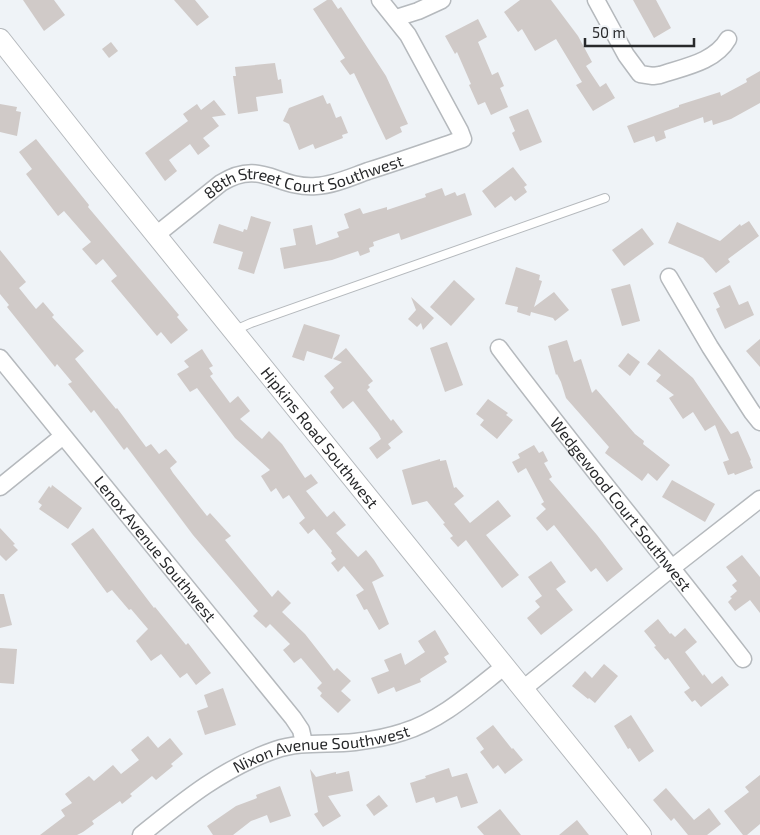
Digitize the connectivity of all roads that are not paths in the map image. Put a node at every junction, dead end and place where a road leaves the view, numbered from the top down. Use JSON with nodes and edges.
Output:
{"nodes":[{"id":1,"x":380,"y":0,"type":"edge"},
{"id":2,"x":442,"y":0,"type":"edge"},
{"id":3,"x":596,"y":0,"type":"edge"},
{"id":4,"x":396,"y":18,"type":"junction"},
{"id":5,"x":0,"y":39,"type":"edge"},
{"id":6,"x":728,"y":39,"type":"dead end"},
{"id":7,"x":605,"y":198,"type":"dead end"},
{"id":8,"x":156,"y":235,"type":"junction"},
{"id":9,"x":669,"y":276,"type":"dead end"},
{"id":10,"x":234,"y":331,"type":"junction"},
{"id":11,"x":499,"y":348,"type":"dead end"},
{"id":12,"x":0,"y":358,"type":"edge"},
{"id":13,"x":760,"y":422,"type":"edge"},
{"id":14,"x":63,"y":436,"type":"junction"},
{"id":15,"x":0,"y":487,"type":"edge"},
{"id":16,"x":760,"y":499,"type":"edge"},
{"id":17,"x":673,"y":567,"type":"junction"},
{"id":18,"x":744,"y":659,"type":"dead end"},
{"id":19,"x":505,"y":666,"type":"junction"},
{"id":20,"x":523,"y":689,"type":"junction"},
{"id":21,"x":304,"y":743,"type":"junction"},
{"id":22,"x":141,"y":835,"type":"edge"},
{"id":23,"x":641,"y":835,"type":"edge"}],
"edges":[{"from":1,"to":4,"type":"street"},
{"from":2,"to":4,"type":"street"},
{"from":3,"to":6,"type":"street"},
{"from":4,"to":8,"type":"street","name":"88th Street Court Southwest"},
{"from":5,"to":8,"type":"street","name":"Hipkins Road Southwest"},
{"from":7,"to":10,"type":"lane"},
{"from":8,"to":10,"type":"street","name":"Hipkins Road Southwest"},
{"from":9,"to":13,"type":"street"},
{"from":10,"to":19,"type":"street","name":"Hipkins Road Southwest"},
{"from":11,"to":17,"type":"street","name":"Wedgewood Court Southwest"},
{"from":12,"to":14,"type":"street","name":"Lenox Avenue Southwest"},
{"from":14,"to":15,"type":"street"},
{"from":14,"to":21,"type":"street","name":"Lenox Avenue Southwest"},
{"from":16,"to":17,"type":"street"},
{"from":17,"to":18,"type":"street","name":"Wedgewood Court Southwest"},
{"from":17,"to":20,"type":"street"},
{"from":19,"to":20,"type":"street","name":"Hipkins Road Southwest"},
{"from":19,"to":21,"type":"street","name":"Nixon Avenue Southwest"},
{"from":20,"to":23,"type":"street","name":"Hipkins Road Southwest"},
{"from":21,"to":22,"type":"street","name":"Nixon Avenue Southwest"}]}
